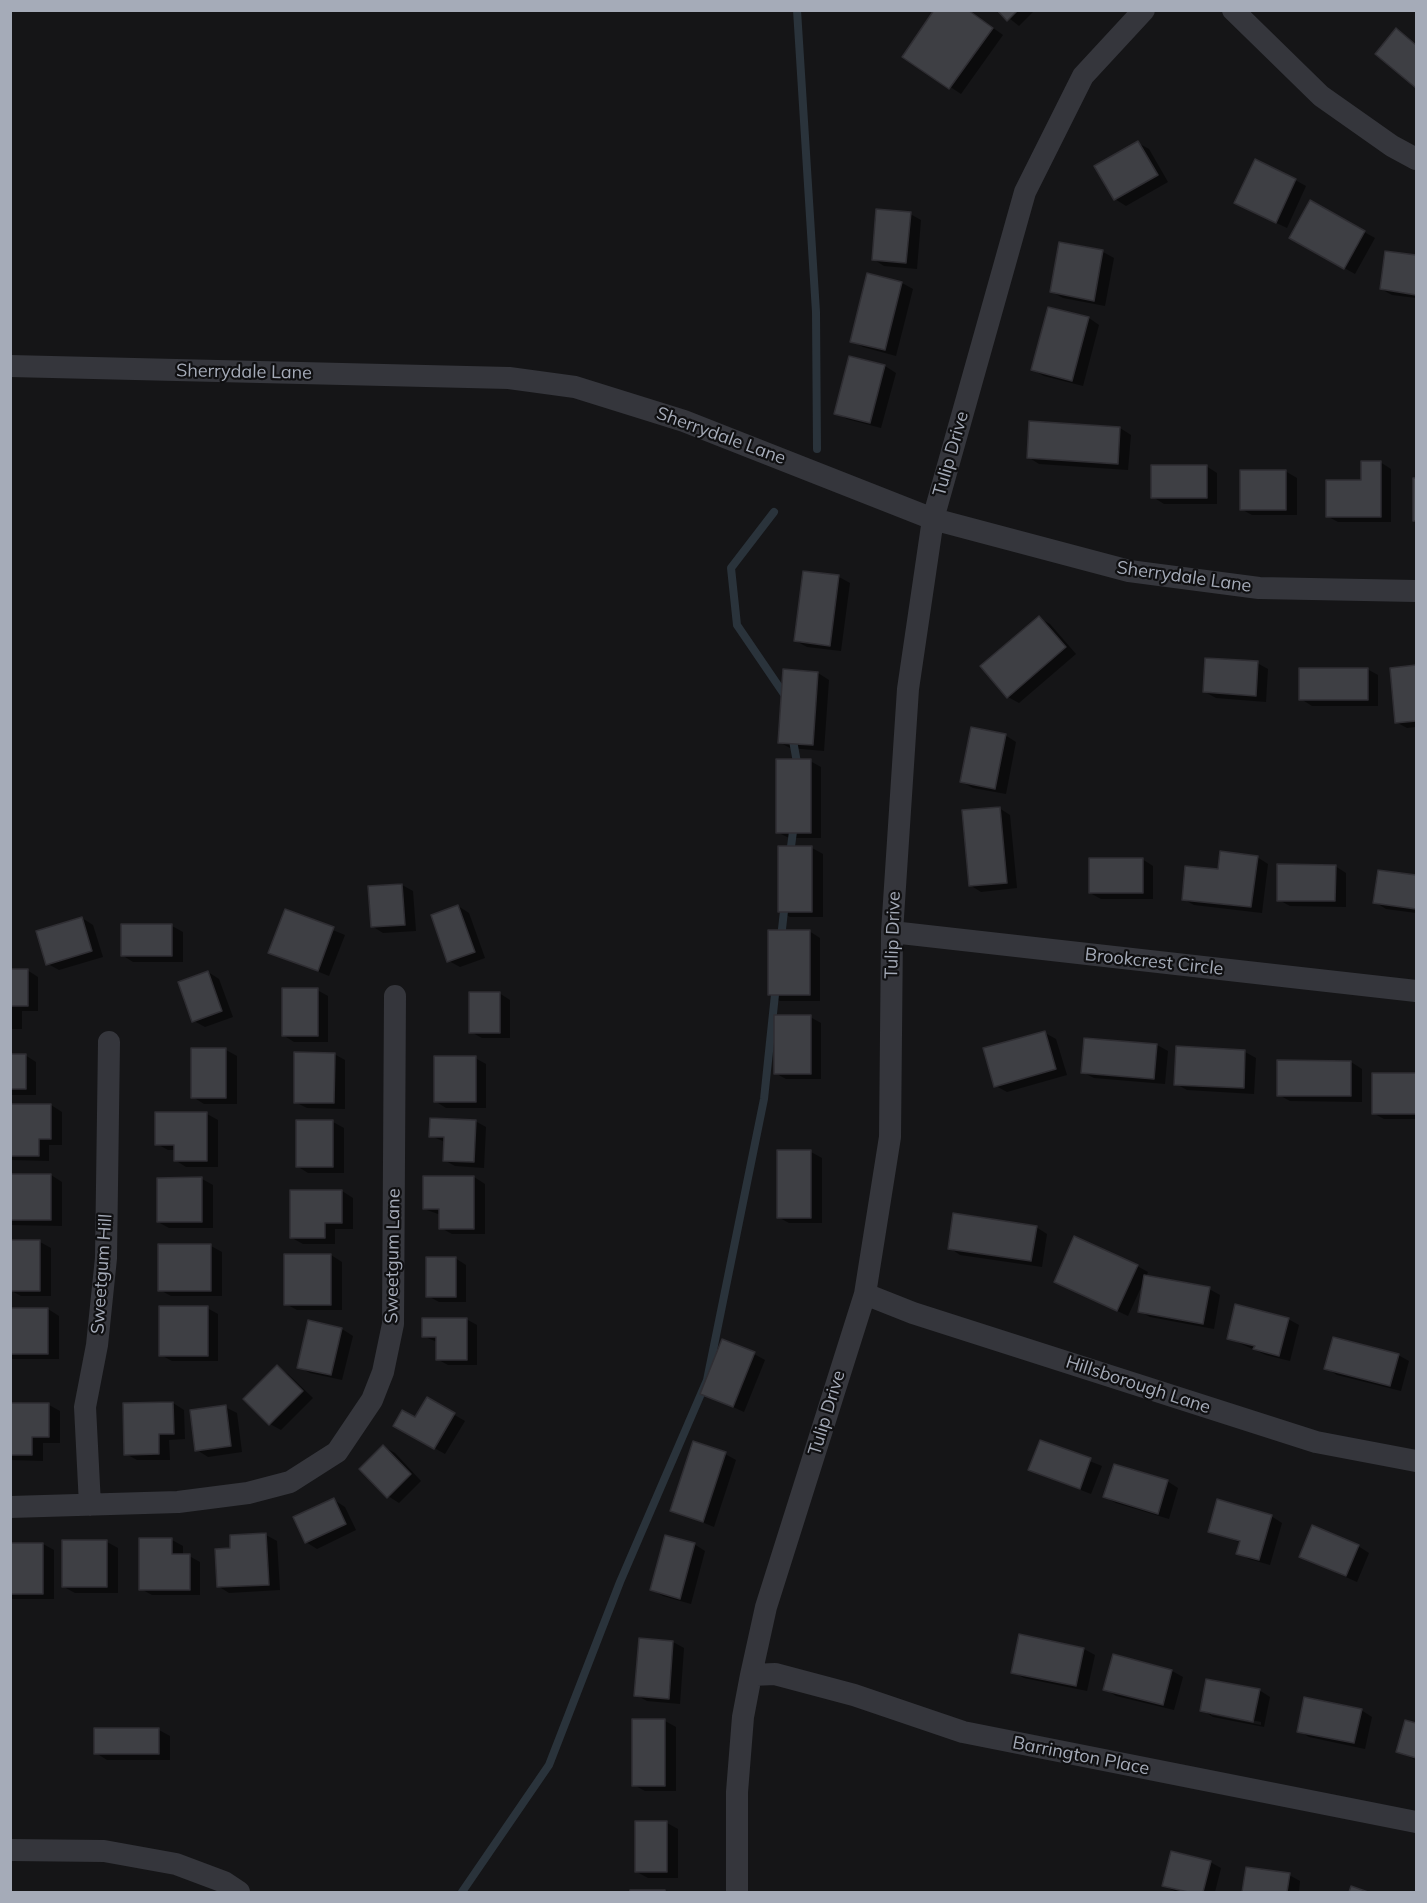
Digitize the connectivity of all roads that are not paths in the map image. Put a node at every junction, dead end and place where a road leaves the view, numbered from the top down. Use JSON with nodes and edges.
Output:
{"nodes":[{"id":1,"x":1144,"y":10,"type":"edge"},
{"id":2,"x":1233,"y":10,"type":"edge"},
{"id":3,"x":1416,"y":159,"type":"edge"},
{"id":4,"x":10,"y":366,"type":"edge"},
{"id":5,"x":933,"y":519,"type":"junction"},
{"id":6,"x":1416,"y":591,"type":"edge"},
{"id":7,"x":892,"y":932,"type":"junction"},
{"id":8,"x":1416,"y":992,"type":"edge"},
{"id":9,"x":395,"y":996,"type":"dead end"},
{"id":10,"x":109,"y":1042,"type":"dead end"},
{"id":11,"x":865,"y":1294,"type":"junction"},
{"id":12,"x":1416,"y":1461,"type":"edge"},
{"id":13,"x":90,"y":1505,"type":"junction"},
{"id":14,"x":10,"y":1507,"type":"edge"},
{"id":15,"x":751,"y":1675,"type":"junction"},
{"id":16,"x":1416,"y":1822,"type":"edge"},
{"id":17,"x":10,"y":1850,"type":"edge"},
{"id":18,"x":239,"y":1893,"type":"edge"},
{"id":19,"x":737,"y":1893,"type":"edge"}],
"edges":[{"from":1,"to":5,"type":"street","name":"Tulip Drive"},
{"from":2,"to":3,"type":"street"},
{"from":4,"to":5,"type":"street","name":"Sherrydale Lane"},
{"from":5,"to":6,"type":"street","name":"Sherrydale Lane"},
{"from":5,"to":7,"type":"street","name":"Tulip Drive"},
{"from":7,"to":8,"type":"street","name":"Brookcrest Circle"},
{"from":7,"to":11,"type":"street","name":"Tulip Drive"},
{"from":9,"to":13,"type":"street","name":"Sweetgum Lane"},
{"from":10,"to":13,"type":"street","name":"Sweetgum Hill"},
{"from":11,"to":12,"type":"street","name":"Hillsborough Lane"},
{"from":11,"to":15,"type":"street","name":"Tulip Drive"},
{"from":13,"to":14,"type":"street","name":"Sweetgum Lane"},
{"from":15,"to":16,"type":"street","name":"Barrington Place"},
{"from":15,"to":19,"type":"street","name":"Tulip Drive"},
{"from":17,"to":18,"type":"street"}]}
